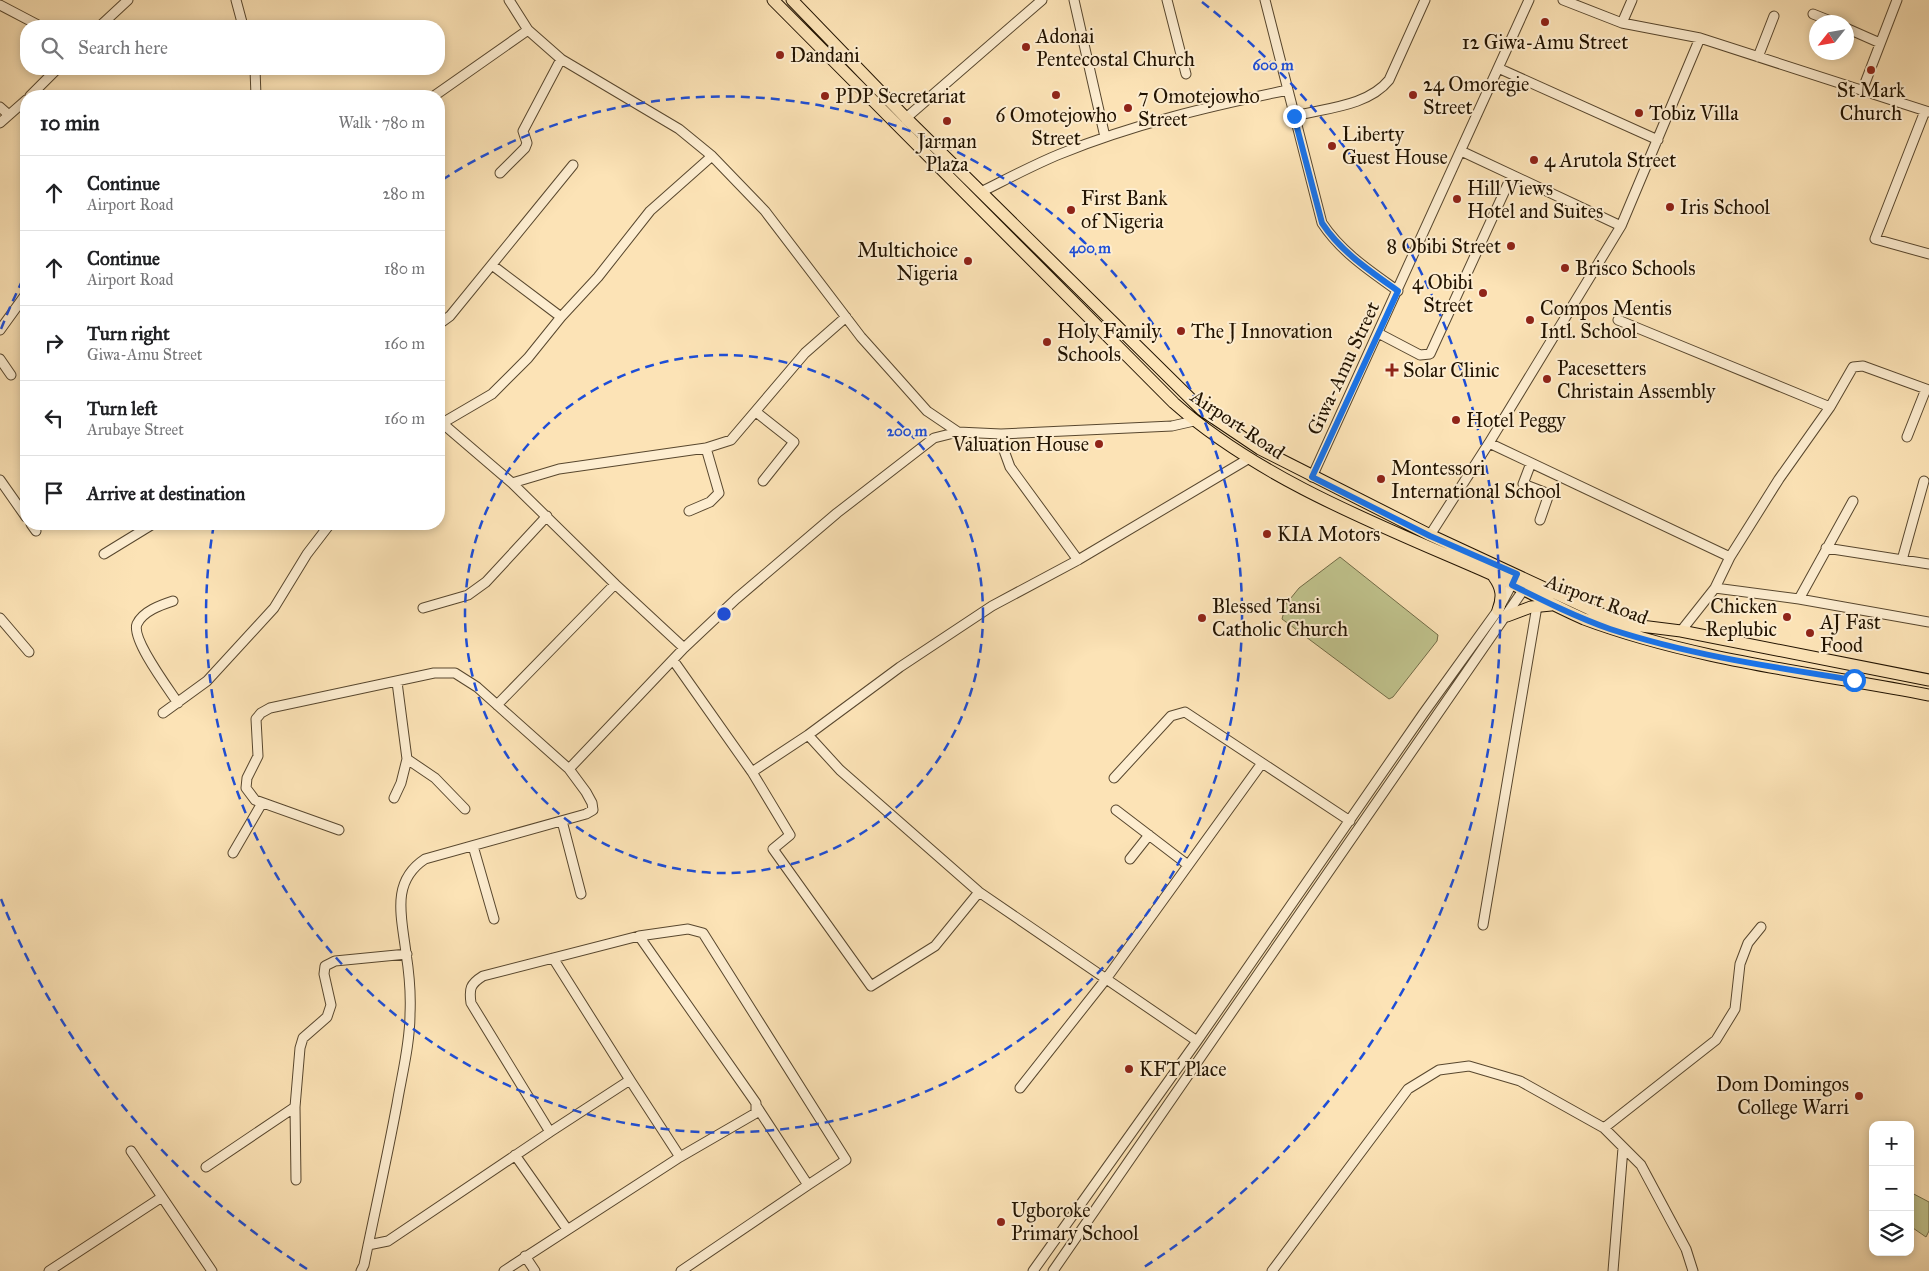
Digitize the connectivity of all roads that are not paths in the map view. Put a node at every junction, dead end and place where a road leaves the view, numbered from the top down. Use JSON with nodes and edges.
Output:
{"nodes":[{"id":1,"x":127,"y":0,"type":"edge"},
{"id":2,"x":236,"y":0,"type":"edge"},
{"id":3,"x":509,"y":0,"type":"edge"},
{"id":4,"x":773,"y":0,"type":"edge"},
{"id":5,"x":792,"y":0,"type":"edge"},
{"id":6,"x":1042,"y":0,"type":"edge"},
{"id":7,"x":1074,"y":0,"type":"edge"},
{"id":8,"x":1167,"y":0,"type":"edge"},
{"id":9,"x":1265,"y":0,"type":"edge"},
{"id":10,"x":1425,"y":0,"type":"edge"},
{"id":11,"x":1529,"y":0,"type":"edge"},
{"id":12,"x":1563,"y":0,"type":"edge"},
{"id":13,"x":1632,"y":0,"type":"edge"},
{"id":14,"x":1897,"y":0,"type":"edge"},
{"id":15,"x":0,"y":5,"type":"edge"},
{"id":16,"x":1774,"y":16,"type":"dead end"},
{"id":17,"x":29,"y":20,"type":"edge"},
{"id":18,"x":106,"y":20,"type":"edge"},
{"id":19,"x":241,"y":20,"type":"edge"},
{"id":20,"x":1622,"y":23,"type":"junction"},
{"id":21,"x":528,"y":30,"type":"junction"},
{"id":22,"x":1854,"y":32,"type":"edge"},
{"id":23,"x":1700,"y":38,"type":"junction"},
{"id":24,"x":1880,"y":43,"type":"junction"},
{"id":25,"x":1758,"y":57,"type":"junction"},
{"id":26,"x":561,"y":59,"type":"junction"},
{"id":27,"x":1498,"y":68,"type":"junction"},
{"id":28,"x":1186,"y":74,"type":"dead end"},
{"id":29,"x":51,"y":75,"type":"edge"},
{"id":30,"x":255,"y":75,"type":"edge"},
{"id":31,"x":37,"y":90,"type":"edge"},
{"id":32,"x":256,"y":90,"type":"edge"},
{"id":33,"x":443,"y":90,"type":"edge"},
{"id":34,"x":1288,"y":90,"type":"junction"},
{"id":35,"x":1862,"y":91,"type":"junction"},
{"id":36,"x":0,"y":106,"type":"edge"},
{"id":37,"x":20,"y":106,"type":"edge"},
{"id":38,"x":1927,"y":111,"type":"edge"},
{"id":39,"x":9,"y":115,"type":"junction"},
{"id":40,"x":1294,"y":116,"type":"junction"},
{"id":41,"x":906,"y":118,"type":"junction"},
{"id":42,"x":0,"y":123,"type":"edge"},
{"id":43,"x":1105,"y":137,"type":"junction"},
{"id":44,"x":1658,"y":140,"type":"junction"},
{"id":45,"x":1461,"y":150,"type":"junction"},
{"id":46,"x":712,"y":156,"type":"junction"},
{"id":47,"x":573,"y":165,"type":"dead end"},
{"id":48,"x":500,"y":173,"type":"dead end"},
{"id":49,"x":1512,"y":175,"type":"junction"},
{"id":50,"x":981,"y":192,"type":"junction"},
{"id":51,"x":1621,"y":226,"type":"junction"},
{"id":52,"x":1929,"y":254,"type":"edge"},
{"id":53,"x":492,"y":265,"type":"junction"},
{"id":54,"x":1398,"y":291,"type":"junction"},
{"id":55,"x":20,"y":302,"type":"edge"},
{"id":56,"x":1107,"y":316,"type":"junction"},
{"id":57,"x":561,"y":317,"type":"junction"},
{"id":58,"x":846,"y":317,"type":"junction"},
{"id":59,"x":445,"y":320,"type":"edge"},
{"id":60,"x":1618,"y":320,"type":"dead end"},
{"id":61,"x":1096,"y":327,"type":"junction"},
{"id":62,"x":0,"y":330,"type":"edge"},
{"id":63,"x":1378,"y":333,"type":"junction"},
{"id":64,"x":0,"y":359,"type":"edge"},
{"id":65,"x":11,"y":375,"type":"dead end"},
{"id":66,"x":1928,"y":390,"type":"edge"},
{"id":67,"x":1830,"y":406,"type":"junction"},
{"id":68,"x":756,"y":412,"type":"junction"},
{"id":69,"x":1194,"y":421,"type":"junction"},
{"id":70,"x":445,"y":422,"type":"edge"},
{"id":71,"x":445,"y":427,"type":"edge"},
{"id":72,"x":958,"y":432,"type":"junction"},
{"id":73,"x":1002,"y":434,"type":"junction"},
{"id":74,"x":1907,"y":437,"type":"dead end"},
{"id":75,"x":1490,"y":443,"type":"junction"},
{"id":76,"x":706,"y":448,"type":"junction"},
{"id":77,"x":1248,"y":459,"type":"junction"},
{"id":78,"x":1531,"y":463,"type":"junction"},
{"id":79,"x":1312,"y":477,"type":"junction"},
{"id":80,"x":0,"y":480,"type":"edge"},
{"id":81,"x":1924,"y":480,"type":"dead end"},
{"id":82,"x":763,"y":481,"type":"dead end"},
{"id":83,"x":512,"y":483,"type":"junction"},
{"id":84,"x":1853,"y":501,"type":"dead end"},
{"id":85,"x":20,"y":508,"type":"edge"},
{"id":86,"x":689,"y":511,"type":"dead end"},
{"id":87,"x":547,"y":516,"type":"junction"},
{"id":88,"x":1540,"y":520,"type":"dead end"},
{"id":89,"x":143,"y":530,"type":"edge"},
{"id":90,"x":325,"y":530,"type":"edge"},
{"id":91,"x":1430,"y":536,"type":"junction"},
{"id":92,"x":1826,"y":548,"type":"junction"},
{"id":93,"x":104,"y":554,"type":"dead end"},
{"id":94,"x":1730,"y":557,"type":"junction"},
{"id":95,"x":1078,"y":560,"type":"junction"},
{"id":96,"x":1902,"y":560,"type":"junction"},
{"id":97,"x":1929,"y":564,"type":"edge"},
{"id":98,"x":1517,"y":574,"type":"junction"},
{"id":99,"x":1493,"y":576,"type":"junction"},
{"id":100,"x":614,"y":584,"type":"junction"},
{"id":101,"x":1512,"y":585,"type":"junction"},
{"id":102,"x":1527,"y":586,"type":"junction"},
{"id":103,"x":1715,"y":588,"type":"junction"},
{"id":104,"x":1799,"y":599,"type":"junction"},
{"id":105,"x":173,"y":601,"type":"dead end"},
{"id":106,"x":1553,"y":605,"type":"junction"},
{"id":107,"x":1537,"y":606,"type":"junction"},
{"id":108,"x":423,"y":608,"type":"dead end"},
{"id":109,"x":1502,"y":613,"type":"junction"},
{"id":110,"x":0,"y":618,"type":"edge"},
{"id":111,"x":1929,"y":622,"type":"edge"},
{"id":112,"x":1681,"y":631,"type":"junction"},
{"id":113,"x":684,"y":648,"type":"junction"},
{"id":114,"x":29,"y":652,"type":"dead end"},
{"id":115,"x":673,"y":660,"type":"junction"},
{"id":116,"x":1929,"y":680,"type":"edge"},
{"id":117,"x":398,"y":682,"type":"junction"},
{"id":118,"x":1929,"y":695,"type":"edge"},
{"id":119,"x":178,"y":703,"type":"junction"},
{"id":120,"x":497,"y":705,"type":"junction"},
{"id":121,"x":163,"y":713,"type":"dead end"},
{"id":122,"x":808,"y":735,"type":"junction"},
{"id":123,"x":408,"y":759,"type":"junction"},
{"id":124,"x":1262,"y":763,"type":"junction"},
{"id":125,"x":569,"y":769,"type":"junction"},
{"id":126,"x":752,"y":772,"type":"junction"},
{"id":127,"x":1114,"y":778,"type":"dead end"},
{"id":128,"x":394,"y":798,"type":"dead end"},
{"id":129,"x":262,"y":803,"type":"junction"},
{"id":130,"x":466,"y":809,"type":"dead end"},
{"id":131,"x":1116,"y":810,"type":"dead end"},
{"id":132,"x":562,"y":821,"type":"junction"},
{"id":133,"x":1350,"y":821,"type":"junction"},
{"id":134,"x":338,"y":830,"type":"dead end"},
{"id":135,"x":1149,"y":835,"type":"junction"},
{"id":136,"x":472,"y":846,"type":"junction"},
{"id":137,"x":233,"y":853,"type":"dead end"},
{"id":138,"x":1130,"y":860,"type":"dead end"},
{"id":139,"x":1188,"y":865,"type":"junction"},
{"id":140,"x":979,"y":892,"type":"junction"},
{"id":141,"x":581,"y":894,"type":"dead end"},
{"id":142,"x":494,"y":919,"type":"dead end"},
{"id":143,"x":1483,"y":925,"type":"dead end"},
{"id":144,"x":1761,"y":927,"type":"dead end"},
{"id":145,"x":639,"y":936,"type":"junction"},
{"id":146,"x":407,"y":954,"type":"junction"},
{"id":147,"x":553,"y":958,"type":"junction"},
{"id":148,"x":1106,"y":979,"type":"junction"},
{"id":149,"x":1197,"y":1041,"type":"junction"},
{"id":150,"x":630,"y":1080,"type":"junction"},
{"id":151,"x":1020,"y":1088,"type":"dead end"},
{"id":152,"x":296,"y":1107,"type":"junction"},
{"id":153,"x":757,"y":1107,"type":"junction"},
{"id":154,"x":1604,"y":1128,"type":"junction"},
{"id":155,"x":550,"y":1132,"type":"junction"},
{"id":156,"x":1623,"y":1148,"type":"junction"},
{"id":157,"x":131,"y":1151,"type":"dead end"},
{"id":158,"x":515,"y":1155,"type":"junction"},
{"id":159,"x":680,"y":1157,"type":"junction"},
{"id":160,"x":206,"y":1167,"type":"dead end"},
{"id":161,"x":296,"y":1180,"type":"dead end"},
{"id":162,"x":808,"y":1186,"type":"junction"},
{"id":163,"x":162,"y":1197,"type":"junction"},
{"id":164,"x":567,"y":1230,"type":"junction"},
{"id":165,"x":368,"y":1245,"type":"junction"},
{"id":166,"x":525,"y":1256,"type":"junction"},
{"id":167,"x":49,"y":1271,"type":"edge"},
{"id":168,"x":212,"y":1271,"type":"edge"},
{"id":169,"x":360,"y":1271,"type":"edge"},
{"id":170,"x":504,"y":1271,"type":"edge"},
{"id":171,"x":535,"y":1271,"type":"edge"},
{"id":172,"x":681,"y":1271,"type":"edge"},
{"id":173,"x":1032,"y":1271,"type":"edge"},
{"id":174,"x":1053,"y":1271,"type":"edge"},
{"id":175,"x":1272,"y":1271,"type":"edge"},
{"id":176,"x":1613,"y":1271,"type":"edge"},
{"id":177,"x":1693,"y":1271,"type":"edge"}],
"edges":[{"from":1,"to":18,"type":"street"},
{"from":2,"to":19,"type":"street"},
{"from":3,"to":21,"type":"street"},
{"from":4,"to":61,"type":"main road","name":"Airport Road"},
{"from":5,"to":41,"type":"main road","name":"Airport Road"},
{"from":6,"to":41,"type":"street"},
{"from":7,"to":43,"type":"street"},
{"from":8,"to":28,"type":"street"},
{"from":9,"to":34,"type":"street"},
{"from":10,"to":40,"type":"street"},
{"from":11,"to":27,"type":"street","name":"Giwa-Amu Street"},
{"from":12,"to":20,"type":"street"},
{"from":13,"to":20,"type":"street"},
{"from":14,"to":24,"type":"street"},
{"from":15,"to":17,"type":"street"},
{"from":16,"to":25,"type":"street"},
{"from":20,"to":23,"type":"street"},
{"from":21,"to":26,"type":"street"},
{"from":21,"to":33,"type":"street"},
{"from":22,"to":24,"type":"street"},
{"from":23,"to":25,"type":"street"},
{"from":23,"to":44,"type":"street"},
{"from":24,"to":35,"type":"street"},
{"from":25,"to":35,"type":"street"},
{"from":26,"to":46,"type":"street"},
{"from":26,"to":48,"type":"street"},
{"from":27,"to":44,"type":"street"},
{"from":27,"to":45,"type":"street","name":"Giwa-Amu Street"},
{"from":29,"to":31,"type":"street"},
{"from":30,"to":32,"type":"street"},
{"from":34,"to":40,"type":"street"},
{"from":34,"to":43,"type":"street"},
{"from":35,"to":38,"type":"street"},
{"from":36,"to":39,"type":"street"},
{"from":37,"to":39,"type":"street"},
{"from":38,"to":52,"type":"street"},
{"from":39,"to":42,"type":"street"},
{"from":40,"to":54,"type":"street"},
{"from":41,"to":50,"type":"main road","name":"Airport Road"},
{"from":43,"to":50,"type":"street"},
{"from":44,"to":51,"type":"street"},
{"from":45,"to":49,"type":"street"},
{"from":45,"to":54,"type":"street","name":"Giwa-Amu Street"},
{"from":46,"to":57,"type":"street"},
{"from":46,"to":58,"type":"street"},
{"from":47,"to":53,"type":"street"},
{"from":49,"to":51,"type":"street"},
{"from":49,"to":63,"type":"street"},
{"from":50,"to":56,"type":"main road","name":"Airport Road"},
{"from":51,"to":75,"type":"street"},
{"from":53,"to":57,"type":"street"},
{"from":53,"to":59,"type":"street"},
{"from":54,"to":63,"type":"street","name":"Giwa-Amu Street"},
{"from":55,"to":62,"type":"street"},
{"from":56,"to":61,"type":"main road"},
{"from":56,"to":79,"type":"main road","name":"Airport Road"},
{"from":57,"to":70,"type":"street"},
{"from":58,"to":68,"type":"street"},
{"from":58,"to":72,"type":"street"},
{"from":60,"to":67,"type":"street"},
{"from":61,"to":69,"type":"main road","name":"Airport Road"},
{"from":63,"to":79,"type":"street","name":"Giwa-Amu Street"},
{"from":64,"to":65,"type":"street"},
{"from":66,"to":67,"type":"street"},
{"from":66,"to":74,"type":"street"},
{"from":67,"to":94,"type":"street"},
{"from":68,"to":76,"type":"street"},
{"from":68,"to":82,"type":"street"},
{"from":69,"to":73,"type":"street"},
{"from":69,"to":77,"type":"main road","name":"Airport Road"},
{"from":71,"to":83,"type":"street"},
{"from":72,"to":73,"type":"street"},
{"from":72,"to":113,"type":"street"},
{"from":73,"to":95,"type":"street"},
{"from":75,"to":78,"type":"street"},
{"from":75,"to":91,"type":"street"},
{"from":76,"to":83,"type":"street"},
{"from":76,"to":86,"type":"street"},
{"from":77,"to":95,"type":"street"},
{"from":77,"to":99,"type":"main road","name":"Airport Road"},
{"from":78,"to":88,"type":"street"},
{"from":78,"to":94,"type":"street"},
{"from":79,"to":91,"type":"main road","name":"Airport Road"},
{"from":80,"to":85,"type":"street"},
{"from":81,"to":96,"type":"street"},
{"from":83,"to":87,"type":"street"},
{"from":84,"to":92,"type":"street"},
{"from":87,"to":100,"type":"street"},
{"from":87,"to":108,"type":"street"},
{"from":89,"to":93,"type":"street"},
{"from":90,"to":119,"type":"street"},
{"from":91,"to":98,"type":"main road","name":"Airport Road"},
{"from":92,"to":96,"type":"street"},
{"from":92,"to":104,"type":"street"},
{"from":94,"to":103,"type":"street"},
{"from":95,"to":122,"type":"street"},
{"from":96,"to":97,"type":"street"},
{"from":98,"to":101,"type":"street"},
{"from":98,"to":102,"type":"main road","name":"Airport Road"},
{"from":99,"to":101,"type":"main road","name":"Airport Road"},
{"from":99,"to":109,"type":"main road"},
{"from":100,"to":113,"type":"street"},
{"from":100,"to":120,"type":"street"},
{"from":101,"to":102,"type":"main road","name":"Airport Road"},
{"from":101,"to":109,"type":"street"},
{"from":102,"to":106,"type":"main road","name":"Airport Road"},
{"from":102,"to":109,"type":"street"},
{"from":102,"to":112,"type":"main road","name":"Airport Road"},
{"from":103,"to":104,"type":"street"},
{"from":103,"to":112,"type":"street"},
{"from":104,"to":111,"type":"street"},
{"from":105,"to":119,"type":"street"},
{"from":106,"to":107,"type":"main road"},
{"from":106,"to":118,"type":"main road","name":"Airport Road"},
{"from":107,"to":109,"type":"main road"},
{"from":107,"to":143,"type":"street"},
{"from":109,"to":133,"type":"street"},
{"from":109,"to":174,"type":"street"},
{"from":110,"to":114,"type":"street"},
{"from":112,"to":116,"type":"main road","name":"Airport Road"},
{"from":113,"to":115,"type":"street"},
{"from":115,"to":125,"type":"street"},
{"from":115,"to":126,"type":"street"},
{"from":117,"to":120,"type":"street"},
{"from":117,"to":123,"type":"street"},
{"from":117,"to":129,"type":"street"},
{"from":119,"to":121,"type":"street"},
{"from":120,"to":125,"type":"street"},
{"from":122,"to":126,"type":"street"},
{"from":122,"to":140,"type":"street"},
{"from":123,"to":128,"type":"street"},
{"from":123,"to":130,"type":"street"},
{"from":124,"to":127,"type":"street"},
{"from":124,"to":133,"type":"street"},
{"from":124,"to":139,"type":"street"},
{"from":125,"to":132,"type":"street"},
{"from":126,"to":140,"type":"street"},
{"from":129,"to":134,"type":"street"},
{"from":129,"to":137,"type":"street"},
{"from":131,"to":135,"type":"street"},
{"from":132,"to":136,"type":"street"},
{"from":132,"to":141,"type":"street"},
{"from":133,"to":149,"type":"street"},
{"from":135,"to":138,"type":"street"},
{"from":135,"to":139,"type":"street"},
{"from":136,"to":142,"type":"street"},
{"from":136,"to":146,"type":"street"},
{"from":139,"to":148,"type":"street"},
{"from":140,"to":148,"type":"street"},
{"from":144,"to":154,"type":"street"},
{"from":145,"to":147,"type":"street"},
{"from":145,"to":153,"type":"street"},
{"from":145,"to":162,"type":"street"},
{"from":146,"to":152,"type":"street"},
{"from":146,"to":165,"type":"street"},
{"from":147,"to":150,"type":"street"},
{"from":147,"to":155,"type":"street"},
{"from":148,"to":149,"type":"street"},
{"from":148,"to":151,"type":"street"},
{"from":149,"to":173,"type":"street"},
{"from":150,"to":155,"type":"street"},
{"from":150,"to":159,"type":"street"},
{"from":152,"to":160,"type":"street"},
{"from":152,"to":161,"type":"street"},
{"from":153,"to":159,"type":"street"},
{"from":153,"to":162,"type":"street"},
{"from":154,"to":156,"type":"street"},
{"from":154,"to":175,"type":"street"},
{"from":155,"to":158,"type":"street"},
{"from":156,"to":176,"type":"street"},
{"from":156,"to":177,"type":"street"},
{"from":157,"to":163,"type":"street"},
{"from":158,"to":164,"type":"street"},
{"from":158,"to":165,"type":"street"},
{"from":159,"to":164,"type":"street"},
{"from":162,"to":172,"type":"street"},
{"from":163,"to":167,"type":"street"},
{"from":163,"to":168,"type":"street"},
{"from":164,"to":166,"type":"street"},
{"from":165,"to":169,"type":"street"},
{"from":166,"to":170,"type":"street"},
{"from":166,"to":171,"type":"street"}]}
